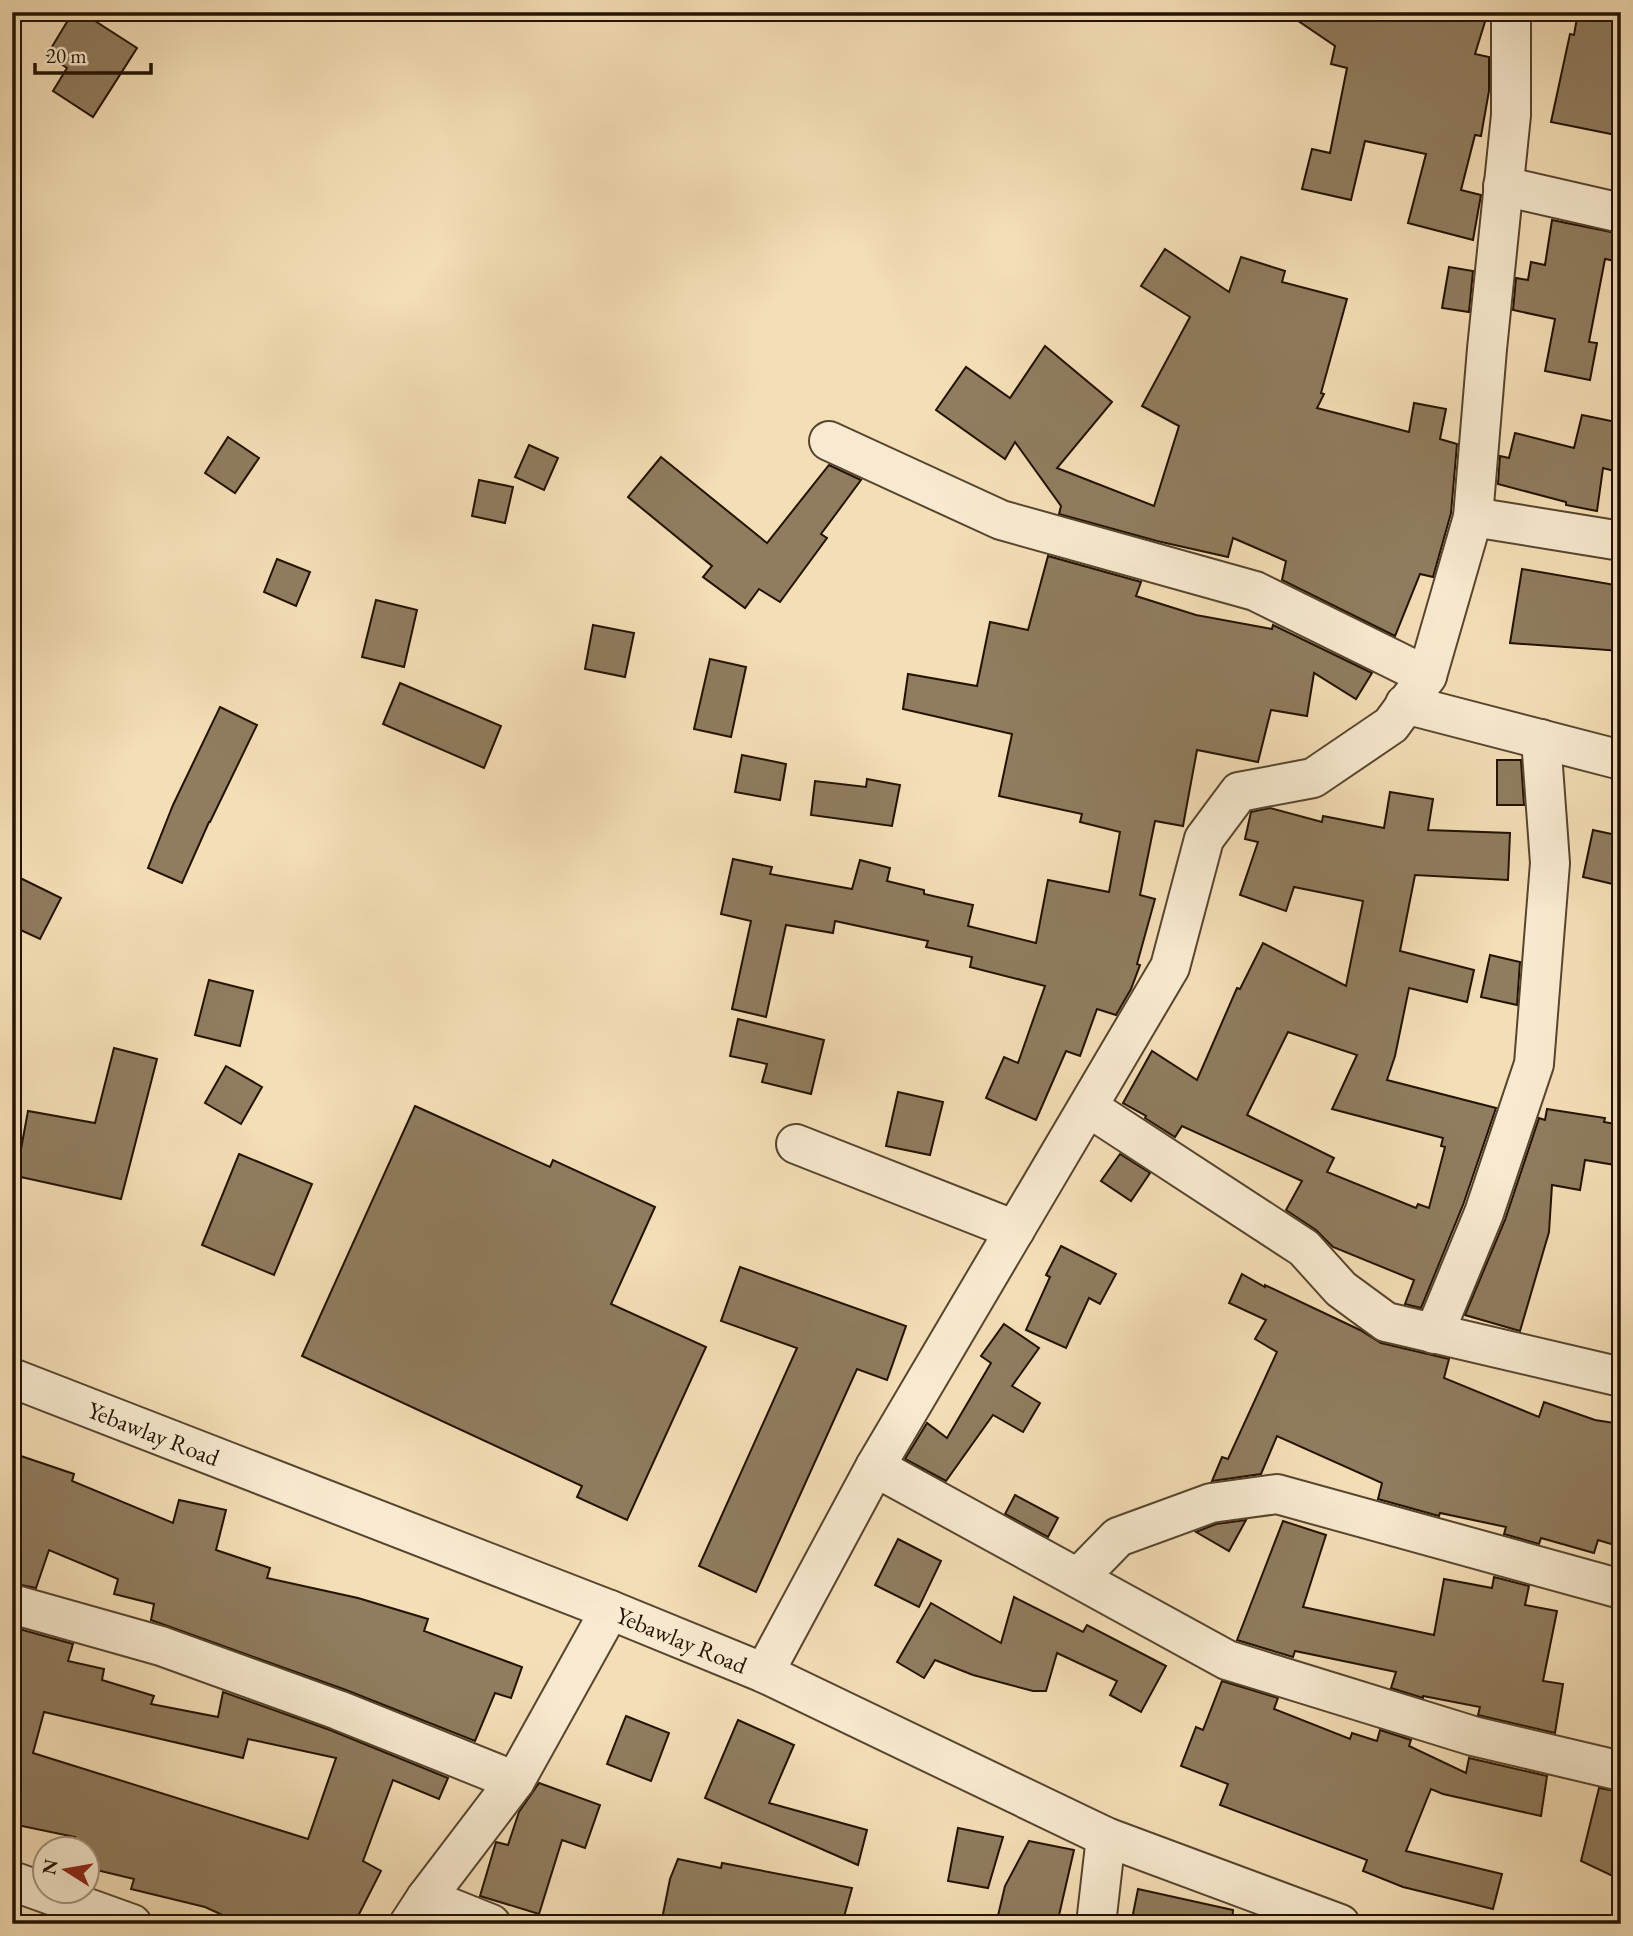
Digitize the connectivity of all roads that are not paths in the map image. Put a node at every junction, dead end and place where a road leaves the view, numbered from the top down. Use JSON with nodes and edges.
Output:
{"nodes":[{"id":1,"x":1511,"y":12,"type":"edge"},
{"id":2,"x":1503,"y":186,"type":"junction"},
{"id":3,"x":1621,"y":213,"type":"edge"},
{"id":4,"x":829,"y":441,"type":"dead end"},
{"id":5,"x":1473,"y":517,"type":"junction"},
{"id":6,"x":1621,"y":541,"type":"edge"},
{"id":7,"x":1416,"y":690,"type":"junction"},
{"id":8,"x":1541,"y":739,"type":"junction"},
{"id":9,"x":1621,"y":760,"type":"edge"},
{"id":10,"x":1088,"y":1107,"type":"junction"},
{"id":11,"x":796,"y":1144,"type":"dead end"},
{"id":12,"x":1016,"y":1230,"type":"junction"},
{"id":13,"x":1434,"y":1334,"type":"junction"},
{"id":14,"x":1621,"y":1377,"type":"edge"},
{"id":15,"x":12,"y":1378,"type":"edge"},
{"id":16,"x":875,"y":1467,"type":"junction"},
{"id":17,"x":1078,"y":1578,"type":"junction"},
{"id":18,"x":1621,"y":1589,"type":"edge"},
{"id":19,"x":12,"y":1604,"type":"edge"},
{"id":20,"x":610,"y":1610,"type":"junction"},
{"id":21,"x":764,"y":1673,"type":"junction"},
{"id":22,"x":1621,"y":1770,"type":"edge"},
{"id":23,"x":515,"y":1781,"type":"junction"},
{"id":24,"x":1106,"y":1837,"type":"junction"},
{"id":25,"x":12,"y":1881,"type":"edge"},
{"id":26,"x":417,"y":1911,"type":"edge"},
{"id":27,"x":132,"y":1924,"type":"edge"},
{"id":28,"x":491,"y":1924,"type":"edge"},
{"id":29,"x":1096,"y":1924,"type":"edge"},
{"id":30,"x":1340,"y":1924,"type":"edge"}],
"edges":[{"from":1,"to":2,"type":"street"},
{"from":2,"to":3,"type":"street"},
{"from":2,"to":5,"type":"street"},
{"from":4,"to":7,"type":"street"},
{"from":5,"to":6,"type":"street"},
{"from":5,"to":7,"type":"street"},
{"from":7,"to":8,"type":"street"},
{"from":7,"to":10,"type":"street"},
{"from":8,"to":9,"type":"street"},
{"from":8,"to":13,"type":"street"},
{"from":10,"to":12,"type":"street"},
{"from":10,"to":13,"type":"street"},
{"from":11,"to":12,"type":"street"},
{"from":12,"to":16,"type":"street"},
{"from":13,"to":14,"type":"street"},
{"from":15,"to":20,"type":"street","name":"Yebawlay Road"},
{"from":16,"to":17,"type":"street"},
{"from":16,"to":21,"type":"street"},
{"from":17,"to":18,"type":"street"},
{"from":17,"to":22,"type":"street"},
{"from":19,"to":23,"type":"street"},
{"from":20,"to":21,"type":"street","name":"Yebawlay Road"},
{"from":20,"to":23,"type":"street"},
{"from":21,"to":24,"type":"street","name":"Yebawlay Road"},
{"from":23,"to":26,"type":"street"},
{"from":24,"to":29,"type":"street"},
{"from":24,"to":30,"type":"street","name":"Yebawlay Road"},
{"from":25,"to":27,"type":"street"},
{"from":26,"to":28,"type":"street"}]}
